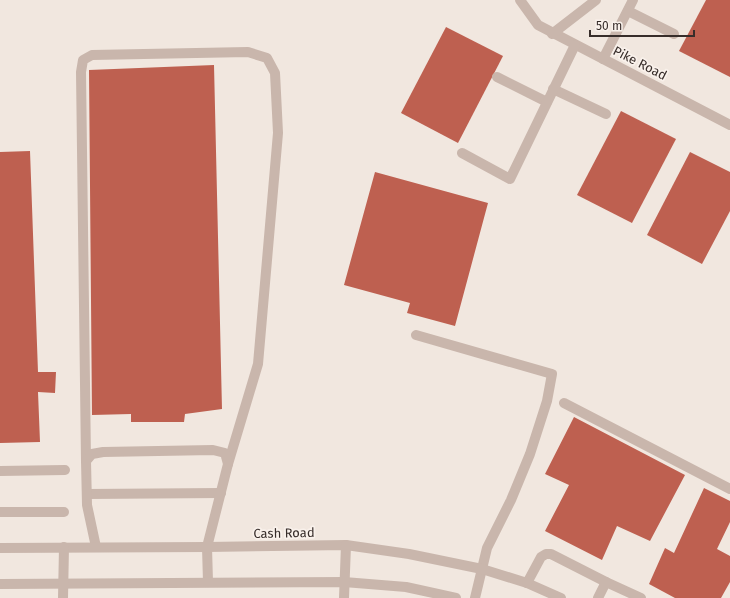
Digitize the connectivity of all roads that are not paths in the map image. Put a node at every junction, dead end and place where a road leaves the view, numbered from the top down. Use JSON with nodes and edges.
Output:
{"nodes":[{"id":1,"x":520,"y":0,"type":"edge"},
{"id":2,"x":596,"y":0,"type":"edge"},
{"id":3,"x":633,"y":0,"type":"edge"},
{"id":4,"x":628,"y":11,"type":"junction"},
{"id":5,"x":552,"y":34,"type":"junction"},
{"id":6,"x":674,"y":34,"type":"dead end"},
{"id":7,"x":575,"y":45,"type":"junction"},
{"id":8,"x":603,"y":59,"type":"junction"},
{"id":9,"x":497,"y":77,"type":"dead end"},
{"id":10,"x":553,"y":89,"type":"junction"},
{"id":11,"x":547,"y":102,"type":"junction"},
{"id":12,"x":606,"y":114,"type":"dead end"},
{"id":13,"x":730,"y":125,"type":"edge"},
{"id":14,"x":462,"y":153,"type":"dead end"},
{"id":15,"x":416,"y":335,"type":"dead end"},
{"id":16,"x":564,"y":403,"type":"dead end"},
{"id":17,"x":86,"y":461,"type":"junction"},
{"id":18,"x":228,"y":464,"type":"junction"},
{"id":19,"x":65,"y":470,"type":"dead end"},
{"id":20,"x":0,"y":471,"type":"edge"},
{"id":21,"x":730,"y":489,"type":"edge"},
{"id":22,"x":87,"y":494,"type":"junction"},
{"id":23,"x":221,"y":494,"type":"junction"},
{"id":24,"x":0,"y":512,"type":"edge"},
{"id":25,"x":64,"y":512,"type":"dead end"},
{"id":26,"x":346,"y":545,"type":"junction"},
{"id":27,"x":64,"y":547,"type":"junction"},
{"id":28,"x":96,"y":547,"type":"junction"},
{"id":29,"x":207,"y":547,"type":"junction"},
{"id":30,"x":0,"y":548,"type":"edge"},
{"id":31,"x":482,"y":569,"type":"junction"},
{"id":32,"x":208,"y":582,"type":"junction"},
{"id":33,"x":344,"y":582,"type":"junction"},
{"id":34,"x":606,"y":582,"type":"junction"},
{"id":35,"x":527,"y":583,"type":"junction"},
{"id":36,"x":0,"y":584,"type":"edge"},
{"id":37,"x":63,"y":584,"type":"junction"},
{"id":38,"x":63,"y":598,"type":"edge"},
{"id":39,"x":344,"y":598,"type":"edge"},
{"id":40,"x":456,"y":598,"type":"edge"},
{"id":41,"x":475,"y":598,"type":"edge"},
{"id":42,"x":561,"y":598,"type":"edge"},
{"id":43,"x":598,"y":598,"type":"edge"},
{"id":44,"x":641,"y":598,"type":"edge"}],
"edges":[{"from":1,"to":5,"type":"street","name":"Pike Road"},
{"from":2,"to":5,"type":"street"},
{"from":3,"to":4,"type":"street"},
{"from":4,"to":6,"type":"street"},
{"from":4,"to":8,"type":"street"},
{"from":5,"to":7,"type":"street","name":"Pike Road"},
{"from":7,"to":8,"type":"street","name":"Pike Road"},
{"from":7,"to":10,"type":"street"},
{"from":8,"to":13,"type":"street","name":"Pike Road"},
{"from":9,"to":11,"type":"street"},
{"from":10,"to":11,"type":"street"},
{"from":10,"to":12,"type":"street"},
{"from":11,"to":14,"type":"street"},
{"from":15,"to":31,"type":"street"},
{"from":16,"to":21,"type":"street"},
{"from":17,"to":18,"type":"street"},
{"from":17,"to":18,"type":"street"},
{"from":17,"to":22,"type":"street"},
{"from":18,"to":23,"type":"street"},
{"from":19,"to":20,"type":"street"},
{"from":22,"to":23,"type":"street"},
{"from":22,"to":28,"type":"street"},
{"from":23,"to":29,"type":"street"},
{"from":24,"to":25,"type":"street"},
{"from":26,"to":29,"type":"street","name":"Cash Road"},
{"from":26,"to":31,"type":"street","name":"Cash Road"},
{"from":26,"to":33,"type":"street"},
{"from":27,"to":28,"type":"street","name":"Cash Road"},
{"from":27,"to":30,"type":"street","name":"Cash Road"},
{"from":27,"to":37,"type":"street"},
{"from":28,"to":29,"type":"street","name":"Cash Road"},
{"from":29,"to":32,"type":"street"},
{"from":31,"to":35,"type":"street","name":"Cash Road"},
{"from":31,"to":41,"type":"street"},
{"from":32,"to":33,"type":"street"},
{"from":32,"to":37,"type":"street"},
{"from":33,"to":39,"type":"street"},
{"from":33,"to":40,"type":"street"},
{"from":34,"to":35,"type":"street"},
{"from":34,"to":43,"type":"street"},
{"from":34,"to":44,"type":"street"},
{"from":35,"to":42,"type":"street","name":"Cash Road"},
{"from":36,"to":37,"type":"street"},
{"from":37,"to":38,"type":"street"}]}
